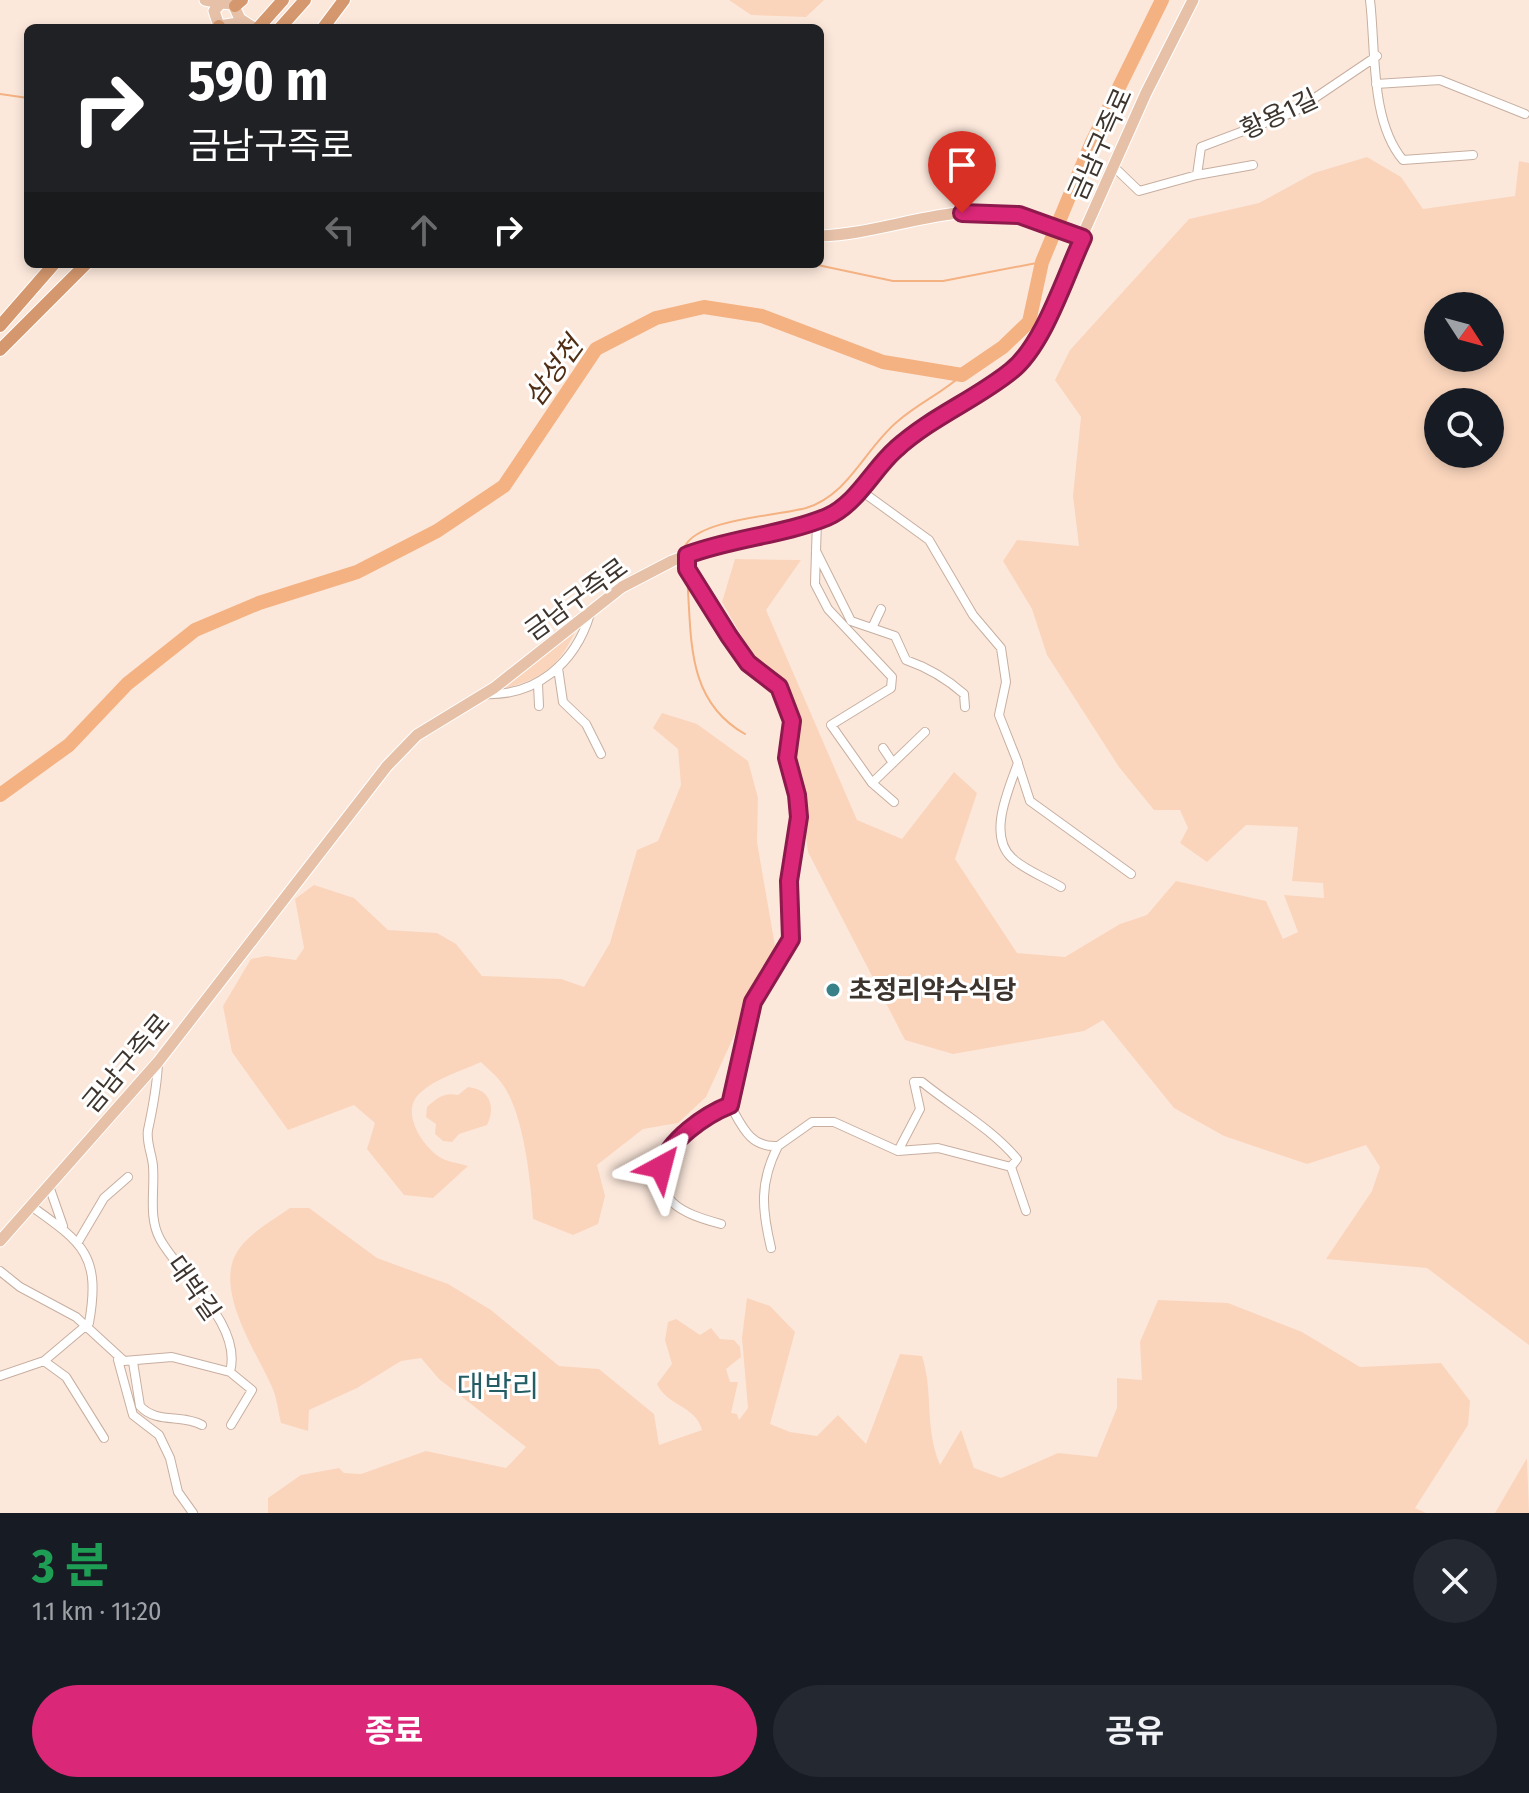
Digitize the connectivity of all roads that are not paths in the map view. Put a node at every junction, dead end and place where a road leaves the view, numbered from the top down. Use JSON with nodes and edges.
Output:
{"nodes":[{"id":1,"x":204,"y":0,"type":"edge"},
{"id":2,"x":283,"y":0,"type":"edge"},
{"id":3,"x":305,"y":0,"type":"edge"},
{"id":4,"x":344,"y":0,"type":"edge"},
{"id":5,"x":1193,"y":0,"type":"edge"},
{"id":6,"x":1370,"y":0,"type":"edge"},
{"id":7,"x":221,"y":3,"type":"junction"},
{"id":8,"x":239,"y":3,"type":"edge"},
{"id":9,"x":217,"y":23,"type":"edge"},
{"id":10,"x":241,"y":24,"type":"edge"},
{"id":11,"x":247,"y":24,"type":"edge"},
{"id":12,"x":258,"y":24,"type":"edge"},
{"id":13,"x":283,"y":24,"type":"edge"},
{"id":14,"x":326,"y":24,"type":"edge"},
{"id":15,"x":1377,"y":56,"type":"junction"},
{"id":16,"x":1376,"y":84,"type":"junction"},
{"id":17,"x":1525,"y":114,"type":"dead end"},
{"id":18,"x":1473,"y":155,"type":"dead end"},
{"id":19,"x":1253,"y":165,"type":"dead end"},
{"id":20,"x":1114,"y":167,"type":"junction"},
{"id":21,"x":1197,"y":175,"type":"junction"},
{"id":22,"x":824,"y":236,"type":"edge"},
{"id":23,"x":1078,"y":236,"type":"junction"},
{"id":24,"x":42,"y":268,"type":"edge"},
{"id":25,"x":50,"y":268,"type":"edge"},
{"id":26,"x":72,"y":268,"type":"edge"},
{"id":27,"x":82,"y":268,"type":"edge"},
{"id":28,"x":0,"y":325,"type":"edge"},
{"id":29,"x":0,"y":350,"type":"edge"},
{"id":30,"x":860,"y":490,"type":"junction"},
{"id":31,"x":817,"y":520,"type":"junction"},
{"id":32,"x":816,"y":550,"type":"junction"},
{"id":33,"x":687,"y":555,"type":"junction"},
{"id":34,"x":591,"y":609,"type":"junction"},
{"id":35,"x":881,"y":609,"type":"dead end"},
{"id":36,"x":872,"y":628,"type":"junction"},
{"id":37,"x":558,"y":668,"type":"junction"},
{"id":38,"x":538,"y":684,"type":"junction"},
{"id":39,"x":482,"y":694,"type":"junction"},
{"id":40,"x":539,"y":706,"type":"dead end"},
{"id":41,"x":965,"y":707,"type":"dead end"},
{"id":42,"x":925,"y":732,"type":"dead end"},
{"id":43,"x":883,"y":748,"type":"dead end"},
{"id":44,"x":601,"y":754,"type":"dead end"},
{"id":45,"x":893,"y":763,"type":"junction"},
{"id":46,"x":1018,"y":763,"type":"junction"},
{"id":47,"x":872,"y":783,"type":"junction"},
{"id":48,"x":894,"y":802,"type":"dead end"},
{"id":49,"x":1131,"y":874,"type":"dead end"},
{"id":50,"x":1061,"y":887,"type":"dead end"},
{"id":51,"x":158,"y":1062,"type":"junction"},
{"id":52,"x":730,"y":1105,"type":"junction"},
{"id":53,"x":778,"y":1146,"type":"junction"},
{"id":54,"x":898,"y":1151,"type":"junction"},
{"id":55,"x":666,"y":1153,"type":"junction"},
{"id":56,"x":652,"y":1156,"type":"dead end"},
{"id":57,"x":1011,"y":1167,"type":"junction"},
{"id":58,"x":128,"y":1177,"type":"dead end"},
{"id":59,"x":49,"y":1186,"type":"junction"},
{"id":60,"x":31,"y":1206,"type":"junction"},
{"id":61,"x":1026,"y":1211,"type":"dead end"},
{"id":62,"x":721,"y":1224,"type":"dead end"},
{"id":63,"x":65,"y":1230,"type":"junction"},
{"id":64,"x":0,"y":1241,"type":"edge"},
{"id":65,"x":78,"y":1242,"type":"junction"},
{"id":66,"x":771,"y":1248,"type":"dead end"},
{"id":67,"x":0,"y":1271,"type":"edge"},
{"id":68,"x":86,"y":1327,"type":"junction"},
{"id":69,"x":115,"y":1356,"type":"junction"},
{"id":70,"x":44,"y":1361,"type":"junction"},
{"id":71,"x":133,"y":1362,"type":"junction"},
{"id":72,"x":230,"y":1372,"type":"junction"},
{"id":73,"x":0,"y":1376,"type":"edge"},
{"id":74,"x":202,"y":1425,"type":"dead end"},
{"id":75,"x":231,"y":1425,"type":"dead end"},
{"id":76,"x":104,"y":1438,"type":"dead end"},
{"id":77,"x":193,"y":1513,"type":"edge"}],
"edges":[{"from":1,"to":7,"type":"main road"},
{"from":1,"to":9,"type":"main road"},
{"from":2,"to":12,"type":"highway"},
{"from":3,"to":13,"type":"highway"},
{"from":4,"to":14,"type":"highway"},
{"from":5,"to":20,"type":"main road","name":"금남구즉로"},
{"from":6,"to":15,"type":"street"},
{"from":7,"to":8,"type":"main road"},
{"from":7,"to":9,"type":"main road"},
{"from":8,"to":11,"type":"main road"},
{"from":9,"to":10,"type":"main road"},
{"from":15,"to":16,"type":"street"},
{"from":15,"to":21,"type":"street","name":"황용1길"},
{"from":16,"to":17,"type":"street"},
{"from":16,"to":18,"type":"street"},
{"from":19,"to":21,"type":"street","name":"황용1길"},
{"from":20,"to":21,"type":"street","name":"황용1길"},
{"from":20,"to":23,"type":"main road","name":"금남구즉로"},
{"from":22,"to":23,"type":"main road"},
{"from":23,"to":30,"type":"main road","name":"금남구즉로"},
{"from":24,"to":28,"type":"highway"},
{"from":25,"to":28,"type":"highway"},
{"from":26,"to":29,"type":"highway"},
{"from":27,"to":29,"type":"highway"},
{"from":30,"to":31,"type":"main road","name":"금남구즉로"},
{"from":30,"to":46,"type":"street"},
{"from":31,"to":32,"type":"street"},
{"from":31,"to":33,"type":"main road","name":"금남구즉로"},
{"from":32,"to":36,"type":"street"},
{"from":32,"to":47,"type":"street"},
{"from":33,"to":34,"type":"main road","name":"금남구즉로"},
{"from":33,"to":52,"type":"street"},
{"from":34,"to":37,"type":"street"},
{"from":34,"to":39,"type":"main road","name":"금남구즉로"},
{"from":35,"to":36,"type":"street"},
{"from":36,"to":41,"type":"street"},
{"from":37,"to":38,"type":"street"},
{"from":37,"to":44,"type":"street"},
{"from":38,"to":39,"type":"street"},
{"from":38,"to":40,"type":"street"},
{"from":39,"to":51,"type":"main road","name":"금남구즉로"},
{"from":42,"to":45,"type":"street"},
{"from":43,"to":45,"type":"street"},
{"from":45,"to":47,"type":"street"},
{"from":46,"to":49,"type":"street"},
{"from":46,"to":50,"type":"street"},
{"from":47,"to":48,"type":"street"},
{"from":51,"to":59,"type":"main road","name":"금남구즉로"},
{"from":51,"to":72,"type":"street","name":"대박길"},
{"from":52,"to":53,"type":"street"},
{"from":52,"to":55,"type":"street"},
{"from":53,"to":54,"type":"street"},
{"from":53,"to":66,"type":"street"},
{"from":54,"to":57,"type":"street"},
{"from":54,"to":57,"type":"street"},
{"from":55,"to":56,"type":"street"},
{"from":55,"to":62,"type":"street"},
{"from":57,"to":61,"type":"street"},
{"from":58,"to":65,"type":"street"},
{"from":59,"to":60,"type":"main road","name":"금남구즉로"},
{"from":59,"to":63,"type":"street"},
{"from":60,"to":63,"type":"street"},
{"from":60,"to":64,"type":"main road","name":"금남구즉로"},
{"from":63,"to":65,"type":"street"},
{"from":65,"to":68,"type":"street"},
{"from":67,"to":68,"type":"street"},
{"from":68,"to":69,"type":"street"},
{"from":68,"to":70,"type":"street"},
{"from":69,"to":71,"type":"street"},
{"from":69,"to":77,"type":"street"},
{"from":70,"to":73,"type":"street"},
{"from":70,"to":76,"type":"street"},
{"from":71,"to":72,"type":"street"},
{"from":71,"to":74,"type":"street"},
{"from":72,"to":75,"type":"street"}]}
